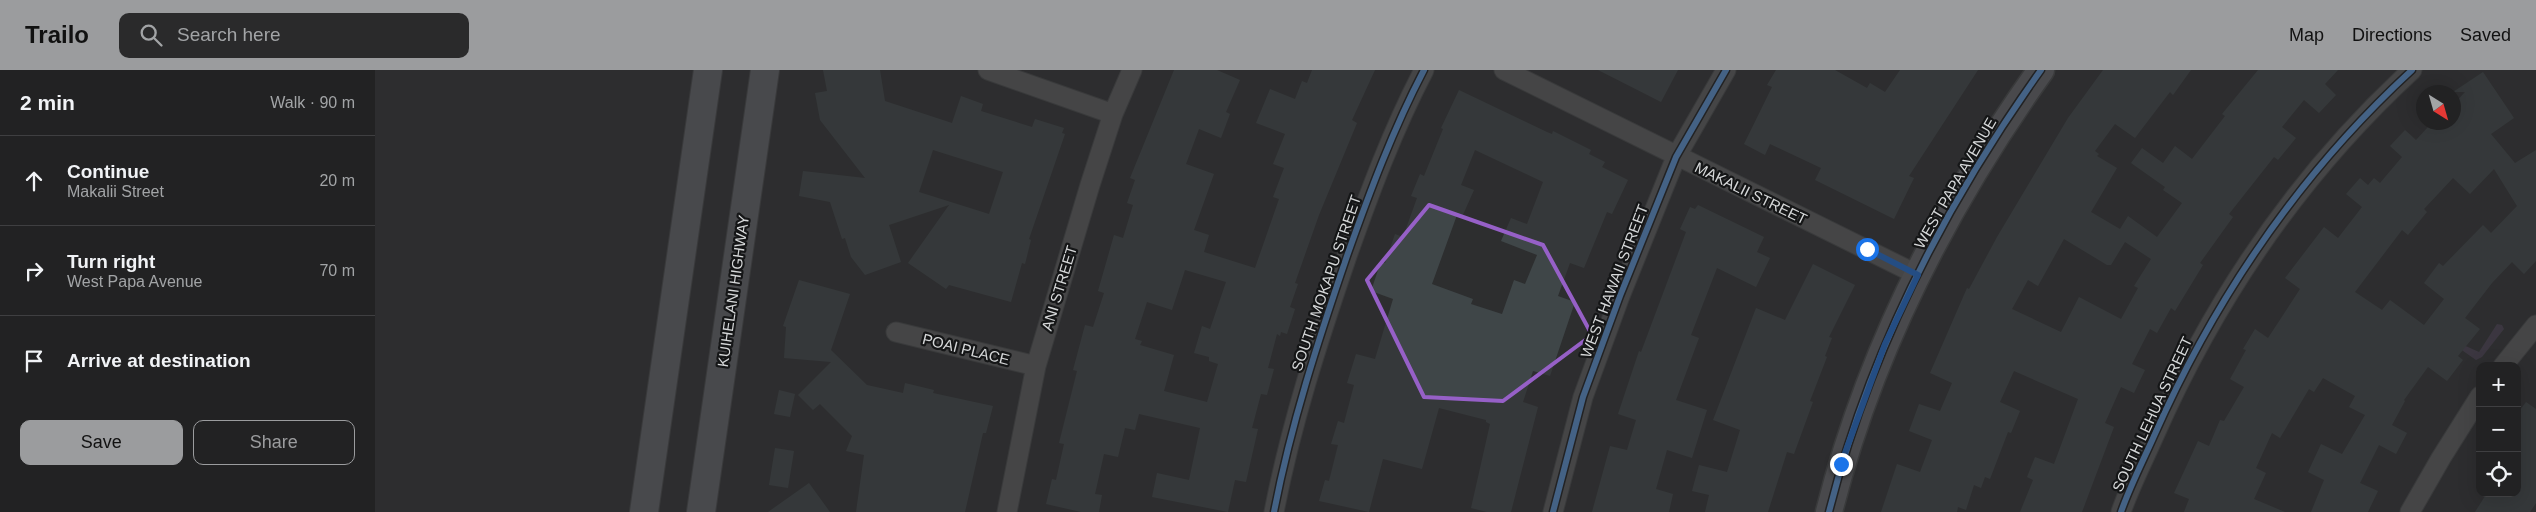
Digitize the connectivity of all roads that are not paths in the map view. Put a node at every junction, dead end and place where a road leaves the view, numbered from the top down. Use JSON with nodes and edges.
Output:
{"nodes":[{"id":1,"x":708,"y":70,"type":"edge"},
{"id":2,"x":765,"y":70,"type":"edge"},
{"id":3,"x":988,"y":70,"type":"edge"},
{"id":4,"x":1132,"y":70,"type":"edge"},
{"id":5,"x":1424,"y":70,"type":"edge"},
{"id":6,"x":1505,"y":70,"type":"edge"},
{"id":7,"x":1726,"y":70,"type":"edge"},
{"id":8,"x":2041,"y":70,"type":"edge"},
{"id":9,"x":2412,"y":70,"type":"edge"},
{"id":10,"x":1113,"y":114,"type":"junction"},
{"id":11,"x":1676,"y":157,"type":"junction"},
{"id":12,"x":1918,"y":275,"type":"junction"},
{"id":13,"x":2536,"y":325,"type":"edge"},
{"id":14,"x":896,"y":332,"type":"dead end"},
{"id":15,"x":2506,"y":362,"type":"edge"},
{"id":16,"x":1036,"y":366,"type":"junction"},
{"id":17,"x":2476,"y":402,"type":"edge"},
{"id":18,"x":644,"y":512,"type":"edge"},
{"id":19,"x":701,"y":512,"type":"edge"},
{"id":20,"x":1007,"y":512,"type":"edge"},
{"id":21,"x":1274,"y":512,"type":"edge"},
{"id":22,"x":1553,"y":512,"type":"edge"},
{"id":23,"x":1829,"y":512,"type":"edge"},
{"id":24,"x":2121,"y":512,"type":"edge"},
{"id":25,"x":2410,"y":512,"type":"edge"}],
"edges":[{"from":1,"to":18,"type":"main road"},
{"from":2,"to":19,"type":"main road","name":"KUIHELANI HIGHWAY"},
{"from":3,"to":10,"type":"street"},
{"from":4,"to":10,"type":"street","name":"ANI STREET"},
{"from":5,"to":21,"type":"street","name":"SOUTH MOKAPU STREET"},
{"from":6,"to":11,"type":"street","name":"MAKALII STREET"},
{"from":7,"to":11,"type":"street","name":"WEST HAWAII STREET"},
{"from":8,"to":12,"type":"street","name":"WEST PAPA AVENUE"},
{"from":9,"to":24,"type":"street","name":"SOUTH LEHUA STREET"},
{"from":10,"to":16,"type":"street","name":"ANI STREET"},
{"from":11,"to":12,"type":"street","name":"MAKALII STREET"},
{"from":11,"to":22,"type":"street","name":"WEST HAWAII STREET"},
{"from":12,"to":23,"type":"street","name":"WEST PAPA AVENUE"},
{"from":13,"to":15,"type":"street"},
{"from":14,"to":16,"type":"street","name":"POAI PLACE"},
{"from":16,"to":20,"type":"street","name":"ANI STREET"},
{"from":17,"to":25,"type":"street"}]}
